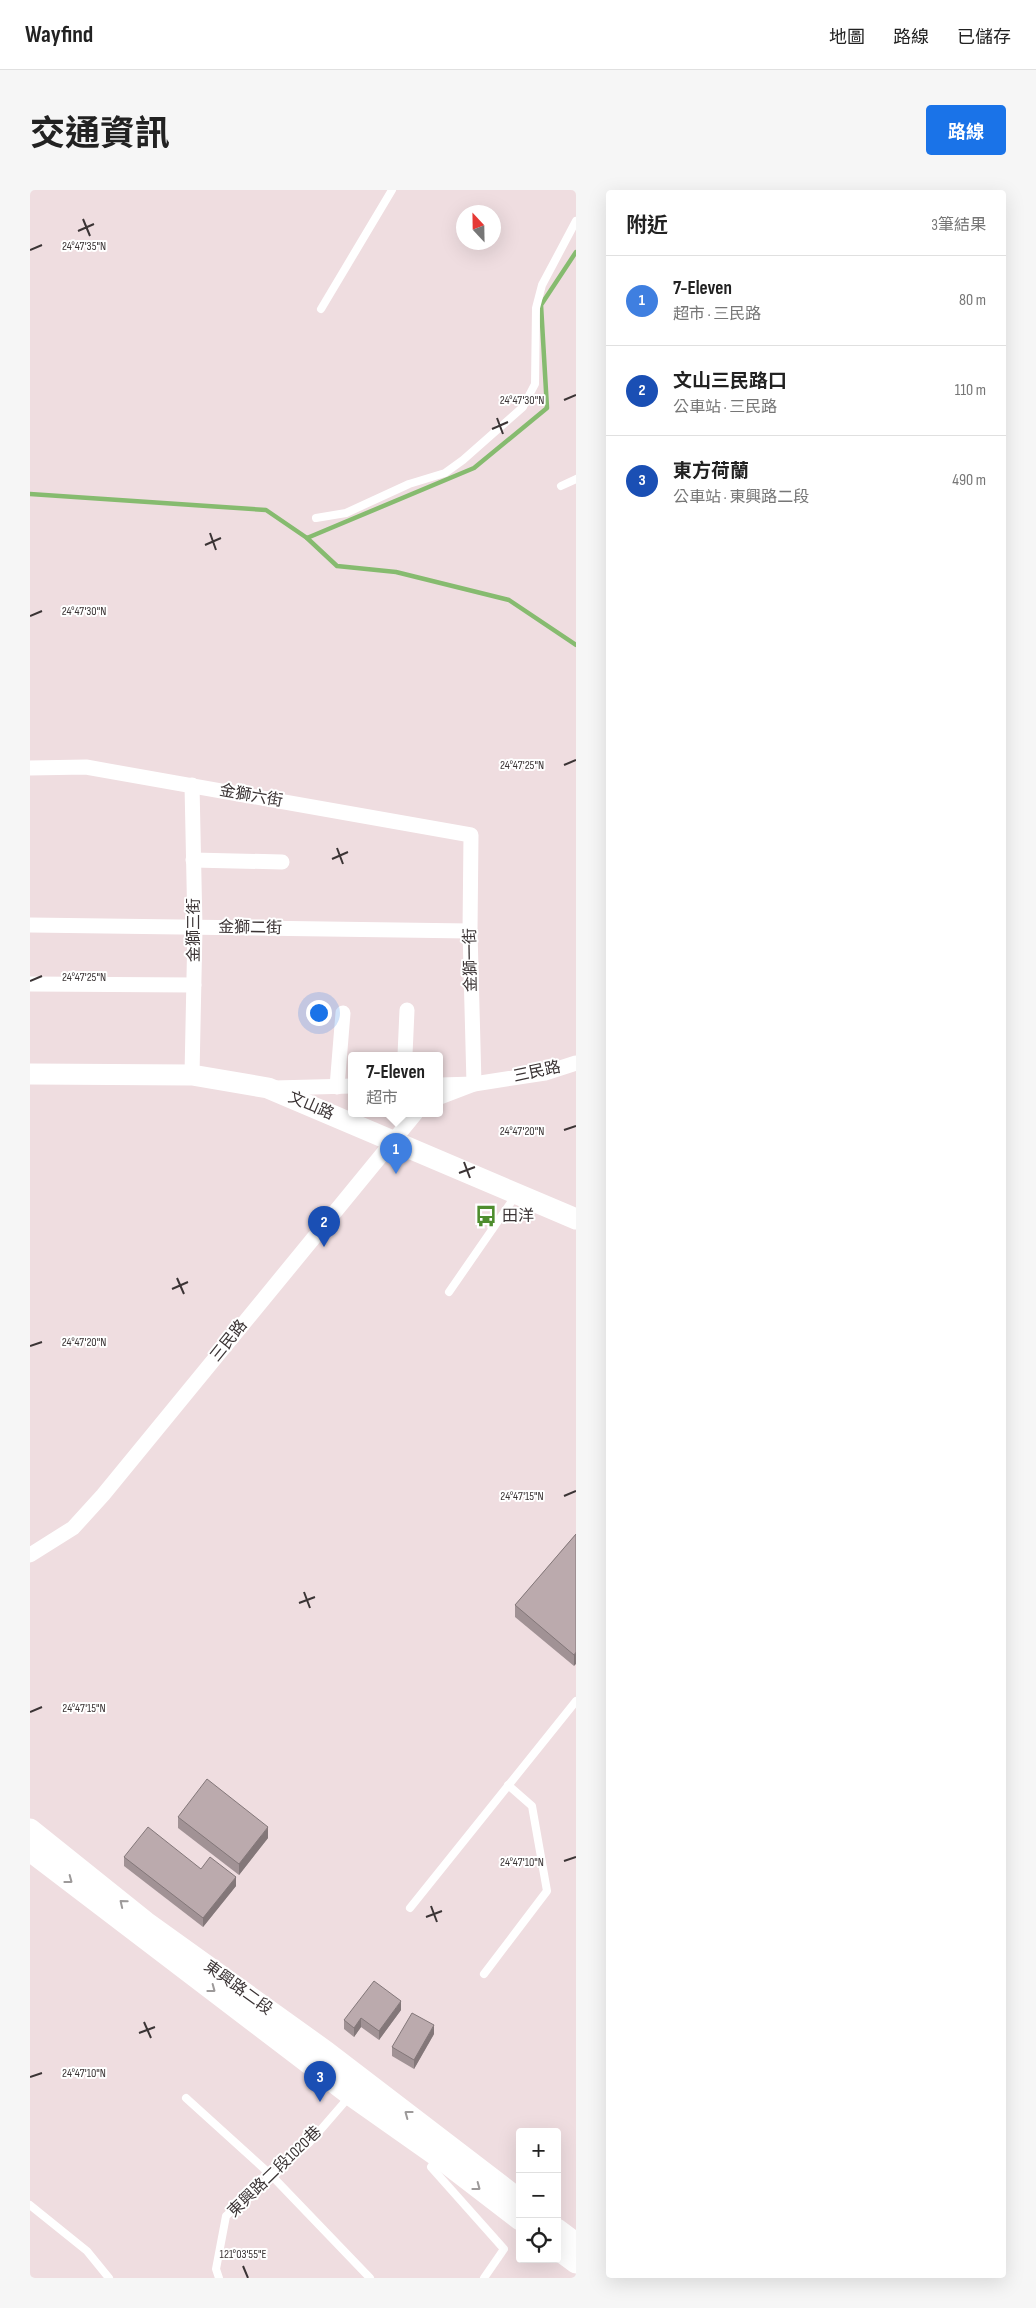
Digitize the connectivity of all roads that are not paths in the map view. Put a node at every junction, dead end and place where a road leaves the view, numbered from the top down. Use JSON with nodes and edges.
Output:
{"nodes":[{"id":1,"x":392,"y":190,"type":"edge"},
{"id":2,"x":576,"y":220,"type":"edge"},
{"id":3,"x":321,"y":309,"type":"dead end"},
{"id":4,"x":576,"y":479,"type":"edge"},
{"id":5,"x":560,"y":486,"type":"dead end"},
{"id":6,"x":316,"y":518,"type":"dead end"},
{"id":7,"x":30,"y":768,"type":"edge"},
{"id":8,"x":192,"y":785,"type":"junction"},
{"id":9,"x":471,"y":835,"type":"joint"},
{"id":10,"x":193,"y":860,"type":"junction"},
{"id":11,"x":282,"y":862,"type":"dead end"},
{"id":12,"x":30,"y":924,"type":"edge"},
{"id":13,"x":195,"y":928,"type":"junction"},
{"id":14,"x":470,"y":932,"type":"junction"},
{"id":15,"x":30,"y":984,"type":"edge"},
{"id":16,"x":194,"y":985,"type":"junction"},
{"id":17,"x":407,"y":1010,"type":"dead end"},
{"id":18,"x":343,"y":1013,"type":"dead end"},
{"id":19,"x":405,"y":1052,"type":"edge"},
{"id":20,"x":576,"y":1063,"type":"edge"},
{"id":21,"x":30,"y":1074,"type":"edge"},
{"id":22,"x":192,"y":1075,"type":"junction"},
{"id":23,"x":474,"y":1084,"type":"junction"},
{"id":24,"x":443,"y":1085,"type":"edge"},
{"id":25,"x":345,"y":1087,"type":"edge"},
{"id":26,"x":268,"y":1088,"type":"junction"},
{"id":27,"x":443,"y":1096,"type":"edge"},
{"id":28,"x":412,"y":1117,"type":"edge"},
{"id":29,"x":392,"y":1140,"type":"junction"},
{"id":30,"x":516,"y":1195,"type":"junction"},
{"id":31,"x":576,"y":1219,"type":"edge"},
{"id":32,"x":449,"y":1292,"type":"dead end"},
{"id":33,"x":30,"y":1555,"type":"edge"},
{"id":34,"x":576,"y":1701,"type":"edge"},
{"id":35,"x":508,"y":1784,"type":"junction"},
{"id":36,"x":30,"y":1828,"type":"edge"},
{"id":37,"x":30,"y":1850,"type":"edge"},
{"id":38,"x":410,"y":1908,"type":"dead end"},
{"id":39,"x":190,"y":1963,"type":"junction"},
{"id":40,"x":484,"y":1974,"type":"dead end"},
{"id":41,"x":356,"y":2087,"type":"junction"},
{"id":42,"x":186,"y":2098,"type":"dead end"},
{"id":43,"x":443,"y":2151,"type":"junction"},
{"id":44,"x":271,"y":2176,"type":"junction"},
{"id":45,"x":516,"y":2197,"type":"edge"},
{"id":46,"x":30,"y":2205,"type":"edge"},
{"id":47,"x":518,"y":2218,"type":"edge"},
{"id":48,"x":561,"y":2231,"type":"edge"},
{"id":49,"x":576,"y":2243,"type":"edge"},
{"id":50,"x":561,"y":2252,"type":"edge"},
{"id":51,"x":576,"y":2263,"type":"edge"},
{"id":52,"x":109,"y":2278,"type":"edge"},
{"id":53,"x":219,"y":2278,"type":"edge"},
{"id":54,"x":370,"y":2278,"type":"edge"},
{"id":55,"x":484,"y":2278,"type":"edge"}],
"edges":[{"from":1,"to":3,"type":"lane"},
{"from":2,"to":6,"type":"lane"},
{"from":4,"to":5,"type":"lane"},
{"from":7,"to":8,"type":"street","name":"金獅六街"},
{"from":8,"to":9,"type":"street","name":"金獅六街"},
{"from":8,"to":10,"type":"street","name":"金獅三街"},
{"from":9,"to":14,"type":"street","name":"金獅一街"},
{"from":10,"to":11,"type":"street"},
{"from":10,"to":13,"type":"street","name":"金獅三街"},
{"from":12,"to":13,"type":"street","name":"金獅二街"},
{"from":13,"to":14,"type":"street","name":"金獅二街"},
{"from":13,"to":16,"type":"street","name":"金獅三街"},
{"from":14,"to":23,"type":"street","name":"金獅一街"},
{"from":15,"to":16,"type":"street"},
{"from":16,"to":22,"type":"street","name":"金獅三街"},
{"from":17,"to":19,"type":"street"},
{"from":18,"to":25,"type":"street"},
{"from":20,"to":23,"type":"street","name":"三民路"},
{"from":21,"to":22,"type":"main road","name":"文山路"},
{"from":22,"to":26,"type":"main road","name":"文山路"},
{"from":23,"to":24,"type":"street"},
{"from":23,"to":27,"type":"street","name":"三民路"},
{"from":25,"to":26,"type":"street","name":"文山路"},
{"from":26,"to":29,"type":"main road","name":"文山路"},
{"from":28,"to":29,"type":"street","name":"三民路"},
{"from":29,"to":30,"type":"main road","name":"文山路"},
{"from":29,"to":33,"type":"street","name":"三民路"},
{"from":30,"to":31,"type":"main road","name":"文山路"},
{"from":30,"to":32,"type":"lane"},
{"from":34,"to":35,"type":"lane"},
{"from":35,"to":38,"type":"lane"},
{"from":35,"to":40,"type":"lane"},
{"from":39,"to":36,"type":"main road","name":"東興路二段","one_way":true},
{"from":37,"to":39,"type":"main road","name":"東興路二段","one_way":true},
{"from":39,"to":41,"type":"main road","name":"東興路二段"},
{"from":41,"to":43,"type":"main road","name":"東興路二段"},
{"from":41,"to":44,"type":"lane","name":"東興路二段1020巷"},
{"from":42,"to":44,"type":"lane"},
{"from":43,"to":45,"type":"main road"},
{"from":43,"to":47,"type":"main road","one_way":true},
{"from":43,"to":55,"type":"lane"},
{"from":44,"to":53,"type":"lane","name":"東興路二段1020巷"},
{"from":44,"to":54,"type":"lane"},
{"from":46,"to":52,"type":"lane"},
{"from":48,"to":49,"type":"main road"},
{"from":50,"to":51,"type":"main road"}]}
